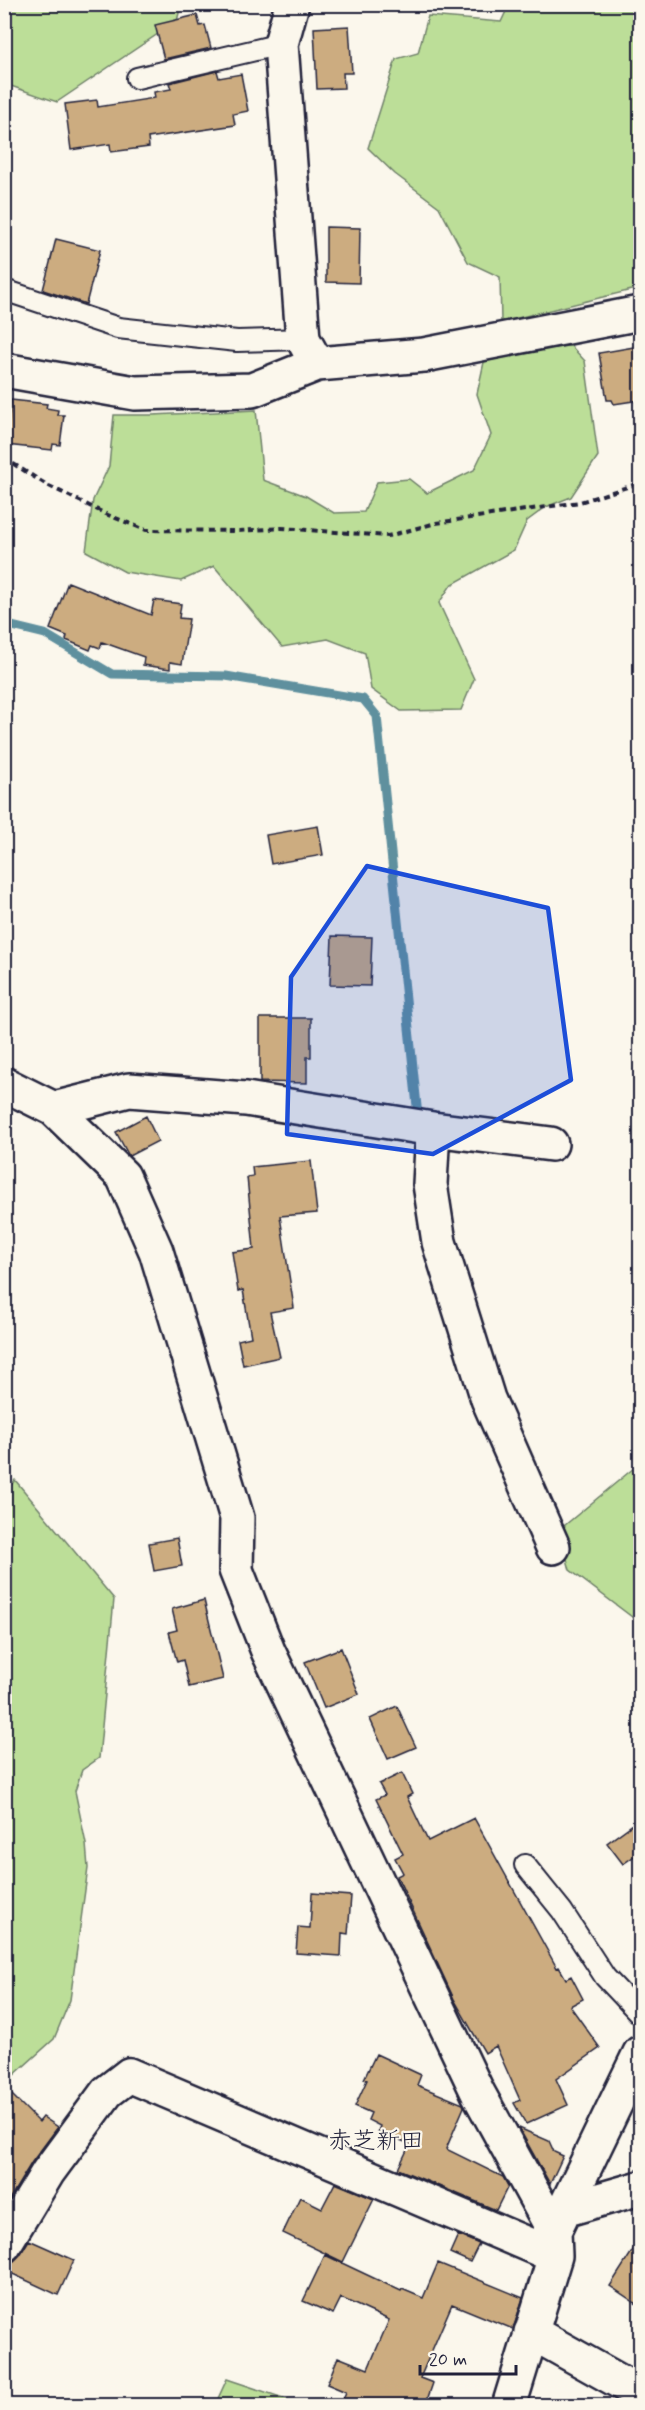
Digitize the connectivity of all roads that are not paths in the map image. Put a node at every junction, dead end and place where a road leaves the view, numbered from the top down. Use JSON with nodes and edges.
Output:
{"nodes":[{"id":1,"x":292,"y":4,"type":"edge"},
{"id":2,"x":281,"y":44,"type":"junction"},
{"id":3,"x":137,"y":78,"type":"dead end"},
{"id":4,"x":4,"y":290,"type":"edge"},
{"id":5,"x":640,"y":314,"type":"edge"},
{"id":6,"x":310,"y":352,"type":"junction"},
{"id":7,"x":4,"y":370,"type":"edge"},
{"id":8,"x":4,"y":1084,"type":"edge"},
{"id":9,"x":54,"y":1109,"type":"junction"},
{"id":10,"x":434,"y":1130,"type":"junction"},
{"id":11,"x":551,"y":1144,"type":"dead end"},
{"id":12,"x":554,"y":1547,"type":"dead end"},
{"id":13,"x":525,"y":1865,"type":"dead end"},
{"id":14,"x":640,"y":2014,"type":"edge"},
{"id":15,"x":640,"y":2053,"type":"edge"},
{"id":16,"x":640,"y":2188,"type":"edge"},
{"id":17,"x":558,"y":2232,"type":"junction"},
{"id":18,"x":4,"y":2245,"type":"edge"},
{"id":19,"x":531,"y":2332,"type":"junction"},
{"id":20,"x":640,"y":2393,"type":"edge"},
{"id":21,"x":510,"y":2406,"type":"edge"}],
"edges":[{"from":1,"to":2,"type":"street"},
{"from":2,"to":3,"type":"lane"},
{"from":2,"to":6,"type":"street"},
{"from":4,"to":6,"type":"lane"},
{"from":5,"to":6,"type":"street"},
{"from":6,"to":7,"type":"street"},
{"from":8,"to":9,"type":"street"},
{"from":9,"to":10,"type":"street"},
{"from":9,"to":17,"type":"street"},
{"from":10,"to":11,"type":"street"},
{"from":10,"to":12,"type":"street"},
{"from":13,"to":14,"type":"lane"},
{"from":15,"to":17,"type":"street"},
{"from":16,"to":17,"type":"street"},
{"from":17,"to":18,"type":"street"},
{"from":17,"to":19,"type":"street"},
{"from":19,"to":20,"type":"street"},
{"from":19,"to":21,"type":"street"}]}
